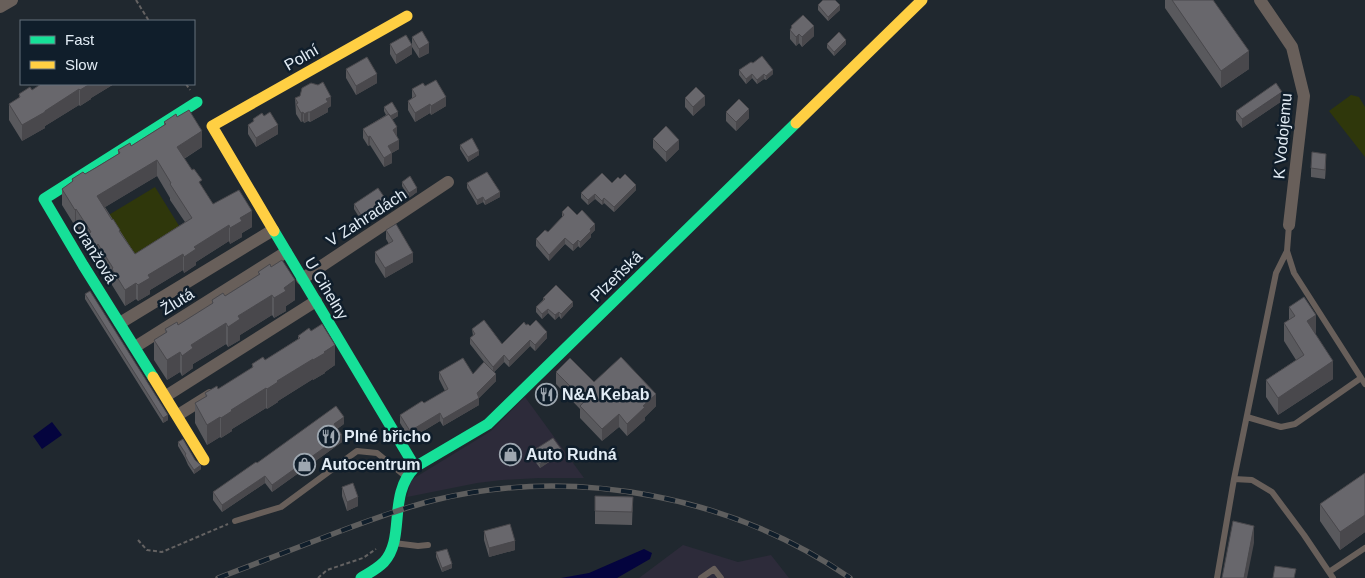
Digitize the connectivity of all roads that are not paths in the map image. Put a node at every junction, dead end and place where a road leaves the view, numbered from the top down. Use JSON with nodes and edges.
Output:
{"nodes":[{"id":1,"x":12,"y":0,"type":"edge"},
{"id":2,"x":922,"y":0,"type":"edge"},
{"id":3,"x":1260,"y":0,"type":"edge"},
{"id":4,"x":0,"y":7,"type":"edge"},
{"id":5,"x":407,"y":16,"type":"dead end"},
{"id":6,"x":197,"y":102,"type":"dead end"},
{"id":7,"x":212,"y":126,"type":"joint"},
{"id":8,"x":448,"y":182,"type":"dead end"},
{"id":9,"x":1289,"y":225,"type":"joint"},
{"id":10,"x":273,"y":230,"type":"junction"},
{"id":11,"x":1287,"y":251,"type":"junction"},
{"id":12,"x":286,"y":252,"type":"junction"},
{"id":13,"x":302,"y":279,"type":"junction"},
{"id":14,"x":316,"y":301,"type":"junction"},
{"id":15,"x":328,"y":322,"type":"junction"},
{"id":16,"x":120,"y":323,"type":"junction"},
{"id":17,"x":315,"y":330,"type":"edge"},
{"id":18,"x":135,"y":347,"type":"junction"},
{"id":19,"x":1363,"y":381,"type":"edge"},
{"id":20,"x":218,"y":390,"type":"edge"},
{"id":21,"x":166,"y":396,"type":"junction"},
{"id":22,"x":178,"y":415,"type":"junction"},
{"id":23,"x":1247,"y":417,"type":"junction"},
{"id":24,"x":204,"y":460,"type":"dead end"},
{"id":25,"x":414,"y":467,"type":"junction"},
{"id":26,"x":406,"y":476,"type":"junction"},
{"id":27,"x":1234,"y":479,"type":"junction"},
{"id":28,"x":235,"y":521,"type":"road end"},
{"id":29,"x":394,"y":544,"type":"junction"},
{"id":30,"x":428,"y":545,"type":"dead end"},
{"id":31,"x":1365,"y":548,"type":"edge"},
{"id":32,"x":1331,"y":575,"type":"edge"},
{"id":33,"x":361,"y":578,"type":"edge"},
{"id":34,"x":701,"y":578,"type":"edge"},
{"id":35,"x":721,"y":578,"type":"edge"},
{"id":36,"x":1217,"y":578,"type":"edge"}],
"edges":[{"from":1,"to":4,"type":"street"},
{"from":2,"to":25,"type":"street","name":"Plzeňská"},
{"from":3,"to":9,"type":"street","name":"K Vodojemu"},
{"from":5,"to":7,"type":"street","name":"Polní"},
{"from":6,"to":16,"type":"street","name":"Oranžová"},
{"from":7,"to":10,"type":"street","name":"U Cihelny"},
{"from":8,"to":13,"type":"street","name":"V Zahradách"},
{"from":9,"to":11,"type":"lane"},
{"from":10,"to":12,"type":"street","name":"U Cihelny"},
{"from":10,"to":16,"type":"street"},
{"from":11,"to":19,"type":"lane"},
{"from":11,"to":23,"type":"lane"},
{"from":12,"to":13,"type":"street","name":"U Cihelny"},
{"from":12,"to":18,"type":"street","name":"Žlutá"},
{"from":13,"to":14,"type":"street","name":"U Cihelny"},
{"from":14,"to":15,"type":"street","name":"U Cihelny"},
{"from":14,"to":21,"type":"street"},
{"from":15,"to":17,"type":"street"},
{"from":15,"to":25,"type":"street","name":"U Cihelny"},
{"from":16,"to":18,"type":"street"},
{"from":18,"to":21,"type":"street"},
{"from":19,"to":23,"type":"lane"},
{"from":20,"to":22,"type":"street"},
{"from":21,"to":22,"type":"street"},
{"from":22,"to":24,"type":"street"},
{"from":23,"to":27,"type":"lane"},
{"from":25,"to":26,"type":"street","name":"Plzeňská"},
{"from":26,"to":28,"type":"lane"},
{"from":26,"to":29,"type":"street","name":"Plzeňská"},
{"from":27,"to":32,"type":"lane"},
{"from":27,"to":36,"type":"lane"},
{"from":29,"to":30,"type":"lane"},
{"from":29,"to":33,"type":"street","name":"Plzeňská"},
{"from":31,"to":32,"type":"lane"},
{"from":34,"to":35,"type":"lane"}]}
